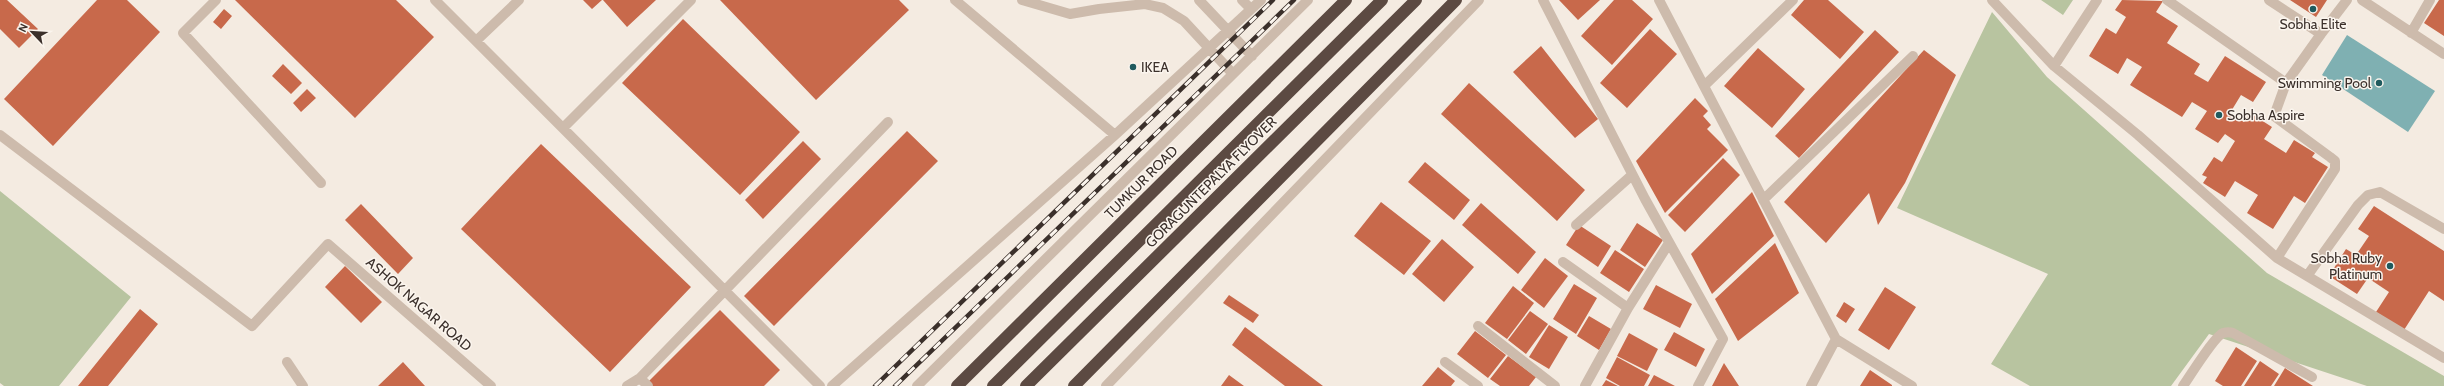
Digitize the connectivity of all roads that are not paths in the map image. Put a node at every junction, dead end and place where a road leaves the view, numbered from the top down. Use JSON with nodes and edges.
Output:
{"nodes":[{"id":1,"x":216,"y":0,"type":"edge"},
{"id":2,"x":435,"y":0,"type":"edge"},
{"id":3,"x":519,"y":0,"type":"edge"},
{"id":4,"x":956,"y":0,"type":"edge"},
{"id":5,"x":1022,"y":0,"type":"edge"},
{"id":6,"x":1199,"y":0,"type":"edge"},
{"id":7,"x":1242,"y":0,"type":"edge"},
{"id":8,"x":1261,"y":0,"type":"edge"},
{"id":9,"x":1308,"y":0,"type":"edge"},
{"id":10,"x":1346,"y":0,"type":"edge"},
{"id":11,"x":1382,"y":0,"type":"edge"},
{"id":12,"x":1416,"y":0,"type":"edge"},
{"id":13,"x":1456,"y":0,"type":"edge"},
{"id":14,"x":1479,"y":0,"type":"edge"},
{"id":15,"x":1543,"y":0,"type":"edge"},
{"id":16,"x":1659,"y":0,"type":"edge"},
{"id":17,"x":1793,"y":0,"type":"edge"},
{"id":18,"x":1992,"y":0,"type":"edge"},
{"id":19,"x":2097,"y":0,"type":"edge"},
{"id":20,"x":2167,"y":0,"type":"edge"},
{"id":21,"x":2269,"y":0,"type":"edge"},
{"id":22,"x":2347,"y":0,"type":"edge"},
{"id":23,"x":2362,"y":0,"type":"edge"},
{"id":24,"x":2430,"y":0,"type":"edge"},
{"id":25,"x":686,"y":2,"type":"edge"},
{"id":26,"x":1251,"y":9,"type":"junction"},
{"id":27,"x":1229,"y":30,"type":"junction"},
{"id":28,"x":2411,"y":33,"type":"junction"},
{"id":29,"x":2321,"y":34,"type":"junction"},
{"id":30,"x":476,"y":41,"type":"junction"},
{"id":31,"x":1209,"y":50,"type":"junction"},
{"id":32,"x":2444,"y":54,"type":"edge"},
{"id":33,"x":1252,"y":56,"type":"junction"},
{"id":34,"x":1913,"y":56,"type":"dead end"},
{"id":35,"x":2054,"y":66,"type":"junction"},
{"id":36,"x":1234,"y":74,"type":"junction"},
{"id":37,"x":2286,"y":83,"type":"junction"},
{"id":38,"x":1704,"y":86,"type":"junction"},
{"id":39,"x":888,"y":122,"type":"dead end"},
{"id":40,"x":563,"y":128,"type":"junction"},
{"id":41,"x":0,"y":135,"type":"edge"},
{"id":42,"x":1115,"y":135,"type":"junction"},
{"id":43,"x":1632,"y":175,"type":"junction"},
{"id":44,"x":321,"y":183,"type":"dead end"},
{"id":45,"x":1763,"y":200,"type":"junction"},
{"id":46,"x":1576,"y":225,"type":"dead end"},
{"id":47,"x":2444,"y":229,"type":"edge"},
{"id":48,"x":1669,"y":243,"type":"junction"},
{"id":49,"x":2277,"y":258,"type":"junction"},
{"id":50,"x":1563,"y":262,"type":"dead end"},
{"id":51,"x":2307,"y":276,"type":"junction"},
{"id":52,"x":726,"y":291,"type":"junction"},
{"id":53,"x":1628,"y":308,"type":"junction"},
{"id":54,"x":1478,"y":326,"type":"dead end"},
{"id":55,"x":1836,"y":339,"type":"junction"},
{"id":56,"x":2444,"y":358,"type":"edge"},
{"id":57,"x":287,"y":362,"type":"dead end"},
{"id":58,"x":1445,"y":362,"type":"dead end"},
{"id":59,"x":2312,"y":377,"type":"dead end"},
{"id":60,"x":640,"y":378,"type":"junction"},
{"id":61,"x":303,"y":386,"type":"edge"},
{"id":62,"x":491,"y":386,"type":"edge"},
{"id":63,"x":627,"y":386,"type":"edge"},
{"id":64,"x":648,"y":386,"type":"edge"},
{"id":65,"x":820,"y":386,"type":"edge"},
{"id":66,"x":832,"y":386,"type":"edge"},
{"id":67,"x":917,"y":386,"type":"edge"},
{"id":68,"x":957,"y":386,"type":"edge"},
{"id":69,"x":993,"y":386,"type":"edge"},
{"id":70,"x":1026,"y":386,"type":"edge"},
{"id":71,"x":1074,"y":386,"type":"edge"},
{"id":72,"x":1106,"y":386,"type":"edge"},
{"id":73,"x":1478,"y":386,"type":"edge"},
{"id":74,"x":1555,"y":386,"type":"edge"},
{"id":75,"x":1585,"y":386,"type":"edge"},
{"id":76,"x":1698,"y":386,"type":"edge"},
{"id":77,"x":1811,"y":386,"type":"edge"},
{"id":78,"x":1912,"y":386,"type":"edge"},
{"id":79,"x":2183,"y":386,"type":"edge"}],
"edges":[{"from":1,"to":44,"type":"street"},
{"from":2,"to":30,"type":"street"},
{"from":3,"to":30,"type":"street"},
{"from":4,"to":42,"type":"street"},
{"from":5,"to":31,"type":"street"},
{"from":6,"to":27,"type":"street"},
{"from":7,"to":26,"type":"street"},
{"from":8,"to":26,"type":"street"},
{"from":9,"to":33,"type":"street"},
{"from":10,"to":68,"type":"highway","name":"TUMKUR ROAD"},
{"from":11,"to":69,"type":"highway","name":"GORAGUNTEPALYA FLYOVER"},
{"from":12,"to":70,"type":"highway","name":"GORAGUNTEPALYA FLYOVER"},
{"from":13,"to":71,"type":"highway"},
{"from":14,"to":72,"type":"street"},
{"from":15,"to":43,"type":"street"},
{"from":16,"to":38,"type":"street"},
{"from":17,"to":38,"type":"street"},
{"from":18,"to":35,"type":"street"},
{"from":19,"to":35,"type":"street"},
{"from":20,"to":37,"type":"street"},
{"from":21,"to":29,"type":"street"},
{"from":22,"to":29,"type":"street"},
{"from":23,"to":28,"type":"street"},
{"from":24,"to":28,"type":"street"},
{"from":25,"to":40,"type":"street"},
{"from":26,"to":27,"type":"street"},
{"from":27,"to":31,"type":"street"},
{"from":27,"to":33,"type":"street"},
{"from":28,"to":32,"type":"street"},
{"from":29,"to":37,"type":"street"},
{"from":30,"to":40,"type":"street"},
{"from":31,"to":36,"type":"street"},
{"from":31,"to":42,"type":"street"},
{"from":33,"to":36,"type":"street"},
{"from":34,"to":45,"type":"street"},
{"from":35,"to":49,"type":"street"},
{"from":36,"to":67,"type":"street"},
{"from":37,"to":49,"type":"street"},
{"from":38,"to":45,"type":"street"},
{"from":39,"to":52,"type":"street"},
{"from":40,"to":52,"type":"street"},
{"from":41,"to":62,"type":"street","name":"ASHOK NAGAR ROAD"},
{"from":42,"to":66,"type":"street"},
{"from":43,"to":46,"type":"street"},
{"from":43,"to":48,"type":"street"},
{"from":45,"to":55,"type":"street"},
{"from":47,"to":51,"type":"street"},
{"from":48,"to":53,"type":"street"},
{"from":48,"to":76,"type":"street"},
{"from":49,"to":51,"type":"street"},
{"from":50,"to":53,"type":"street"},
{"from":51,"to":56,"type":"street"},
{"from":52,"to":60,"type":"street"},
{"from":52,"to":65,"type":"street"},
{"from":53,"to":75,"type":"street"},
{"from":54,"to":74,"type":"street"},
{"from":55,"to":77,"type":"street"},
{"from":55,"to":78,"type":"street"},
{"from":57,"to":61,"type":"street"},
{"from":58,"to":73,"type":"street"},
{"from":59,"to":79,"type":"street"},
{"from":60,"to":63,"type":"street"},
{"from":60,"to":64,"type":"street"}]}
